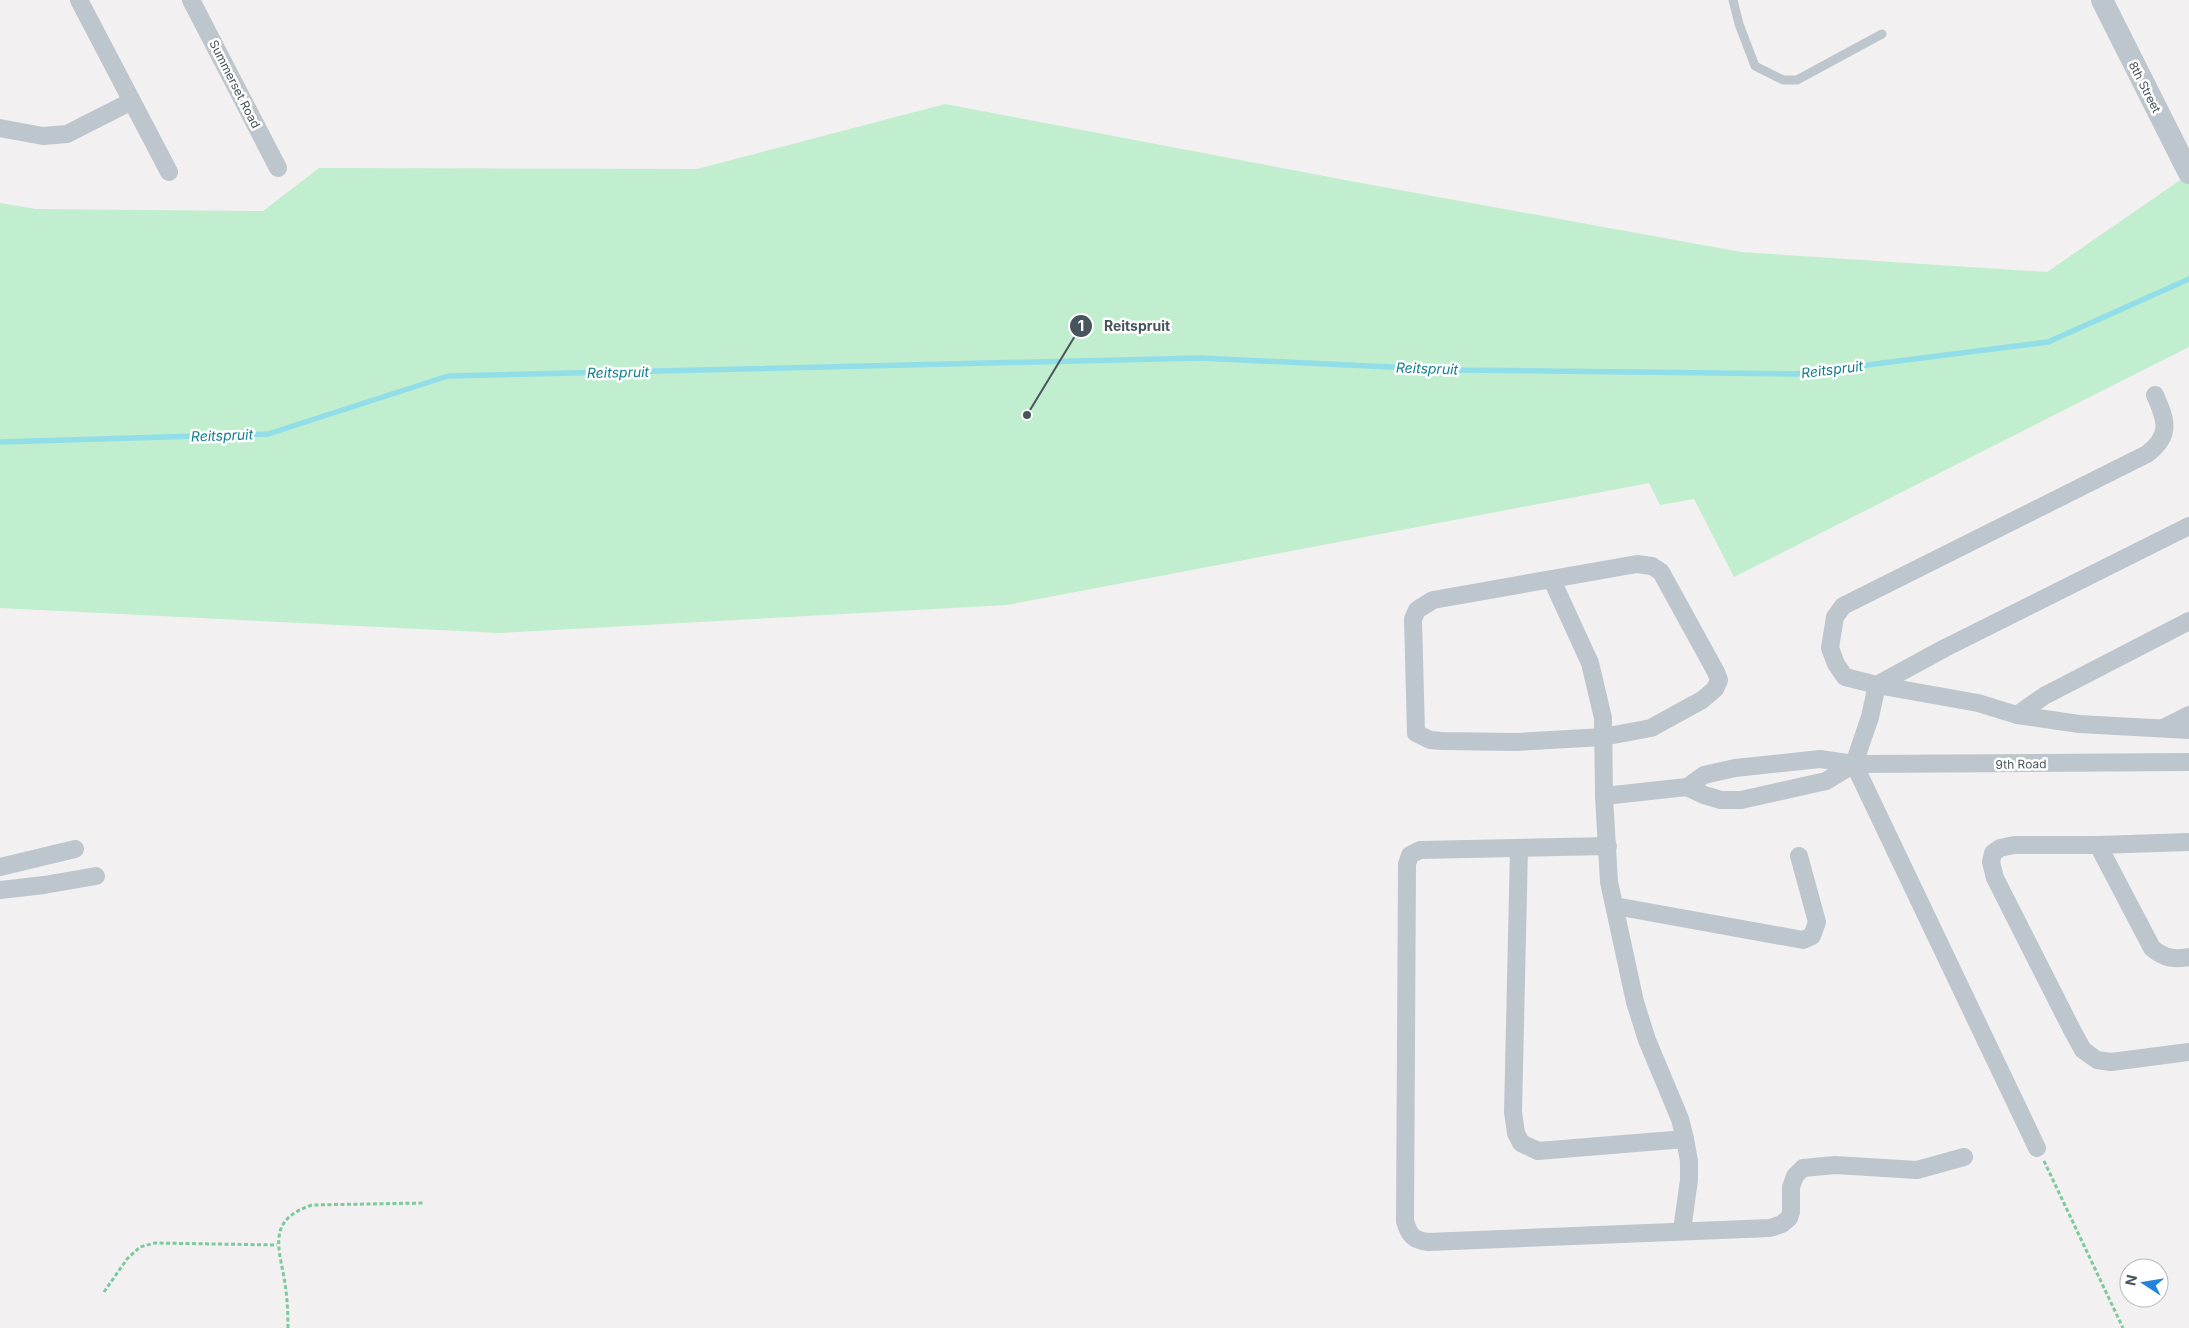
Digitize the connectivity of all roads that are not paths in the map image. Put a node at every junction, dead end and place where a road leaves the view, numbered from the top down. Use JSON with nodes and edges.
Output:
{"nodes":[{"id":1,"x":80,"y":0,"type":"edge"},
{"id":2,"x":191,"y":0,"type":"edge"},
{"id":3,"x":1733,"y":0,"type":"edge"},
{"id":4,"x":2102,"y":0,"type":"edge"},
{"id":5,"x":1882,"y":34,"type":"dead end"},
{"id":6,"x":132,"y":101,"type":"junction"},
{"id":7,"x":0,"y":128,"type":"edge"},
{"id":8,"x":278,"y":168,"type":"dead end"},
{"id":9,"x":169,"y":172,"type":"dead end"},
{"id":10,"x":2189,"y":174,"type":"edge"},
{"id":11,"x":2155,"y":395,"type":"dead end"},
{"id":12,"x":2189,"y":526,"type":"edge"},
{"id":13,"x":1552,"y":580,"type":"junction"},
{"id":14,"x":2189,"y":621,"type":"edge"},
{"id":15,"x":1877,"y":685,"type":"junction"},
{"id":16,"x":2017,"y":715,"type":"junction"},
{"id":17,"x":2189,"y":715,"type":"edge"},
{"id":18,"x":2159,"y":730,"type":"junction"},
{"id":19,"x":2189,"y":730,"type":"edge"},
{"id":20,"x":1603,"y":737,"type":"junction"},
{"id":21,"x":2189,"y":762,"type":"edge"},
{"id":22,"x":1854,"y":764,"type":"junction"},
{"id":23,"x":1687,"y":787,"type":"junction"},
{"id":24,"x":1604,"y":796,"type":"junction"},
{"id":25,"x":2189,"y":842,"type":"edge"},
{"id":26,"x":2098,"y":845,"type":"junction"},
{"id":27,"x":1608,"y":846,"type":"junction"},
{"id":28,"x":1519,"y":848,"type":"junction"},
{"id":29,"x":75,"y":849,"type":"dead end"},
{"id":30,"x":1798,"y":856,"type":"dead end"},
{"id":31,"x":0,"y":868,"type":"edge"},
{"id":32,"x":96,"y":876,"type":"dead end"},
{"id":33,"x":0,"y":890,"type":"edge"},
{"id":34,"x":1614,"y":906,"type":"junction"},
{"id":35,"x":2189,"y":957,"type":"edge"},
{"id":36,"x":2189,"y":1052,"type":"edge"},
{"id":37,"x":1685,"y":1139,"type":"junction"},
{"id":38,"x":2037,"y":1148,"type":"road end"},
{"id":39,"x":1964,"y":1157,"type":"dead end"},
{"id":40,"x":1682,"y":1230,"type":"junction"}],
"edges":[{"from":1,"to":6,"type":"street"},
{"from":2,"to":8,"type":"street","name":"Summerset Road"},
{"from":3,"to":5,"type":"lane"},
{"from":4,"to":10,"type":"street","name":"8th Street"},
{"from":6,"to":7,"type":"street"},
{"from":6,"to":9,"type":"street"},
{"from":11,"to":15,"type":"street"},
{"from":12,"to":15,"type":"street"},
{"from":13,"to":20,"type":"street"},
{"from":13,"to":20,"type":"street"},
{"from":13,"to":20,"type":"street"},
{"from":14,"to":16,"type":"street"},
{"from":15,"to":16,"type":"street"},
{"from":15,"to":22,"type":"street"},
{"from":16,"to":18,"type":"street"},
{"from":17,"to":18,"type":"street"},
{"from":18,"to":19,"type":"street"},
{"from":20,"to":24,"type":"street"},
{"from":21,"to":22,"type":"street","name":"9th Road"},
{"from":22,"to":23,"type":"street","name":"9th Road"},
{"from":22,"to":23,"type":"street"},
{"from":22,"to":38,"type":"street"},
{"from":23,"to":24,"type":"street"},
{"from":24,"to":27,"type":"street"},
{"from":25,"to":26,"type":"street"},
{"from":26,"to":35,"type":"street"},
{"from":26,"to":36,"type":"street"},
{"from":27,"to":28,"type":"street"},
{"from":27,"to":34,"type":"street"},
{"from":28,"to":37,"type":"street"},
{"from":28,"to":40,"type":"street"},
{"from":29,"to":31,"type":"street"},
{"from":30,"to":34,"type":"street"},
{"from":32,"to":33,"type":"street"},
{"from":34,"to":37,"type":"street"},
{"from":37,"to":40,"type":"street"},
{"from":39,"to":40,"type":"street"}]}
